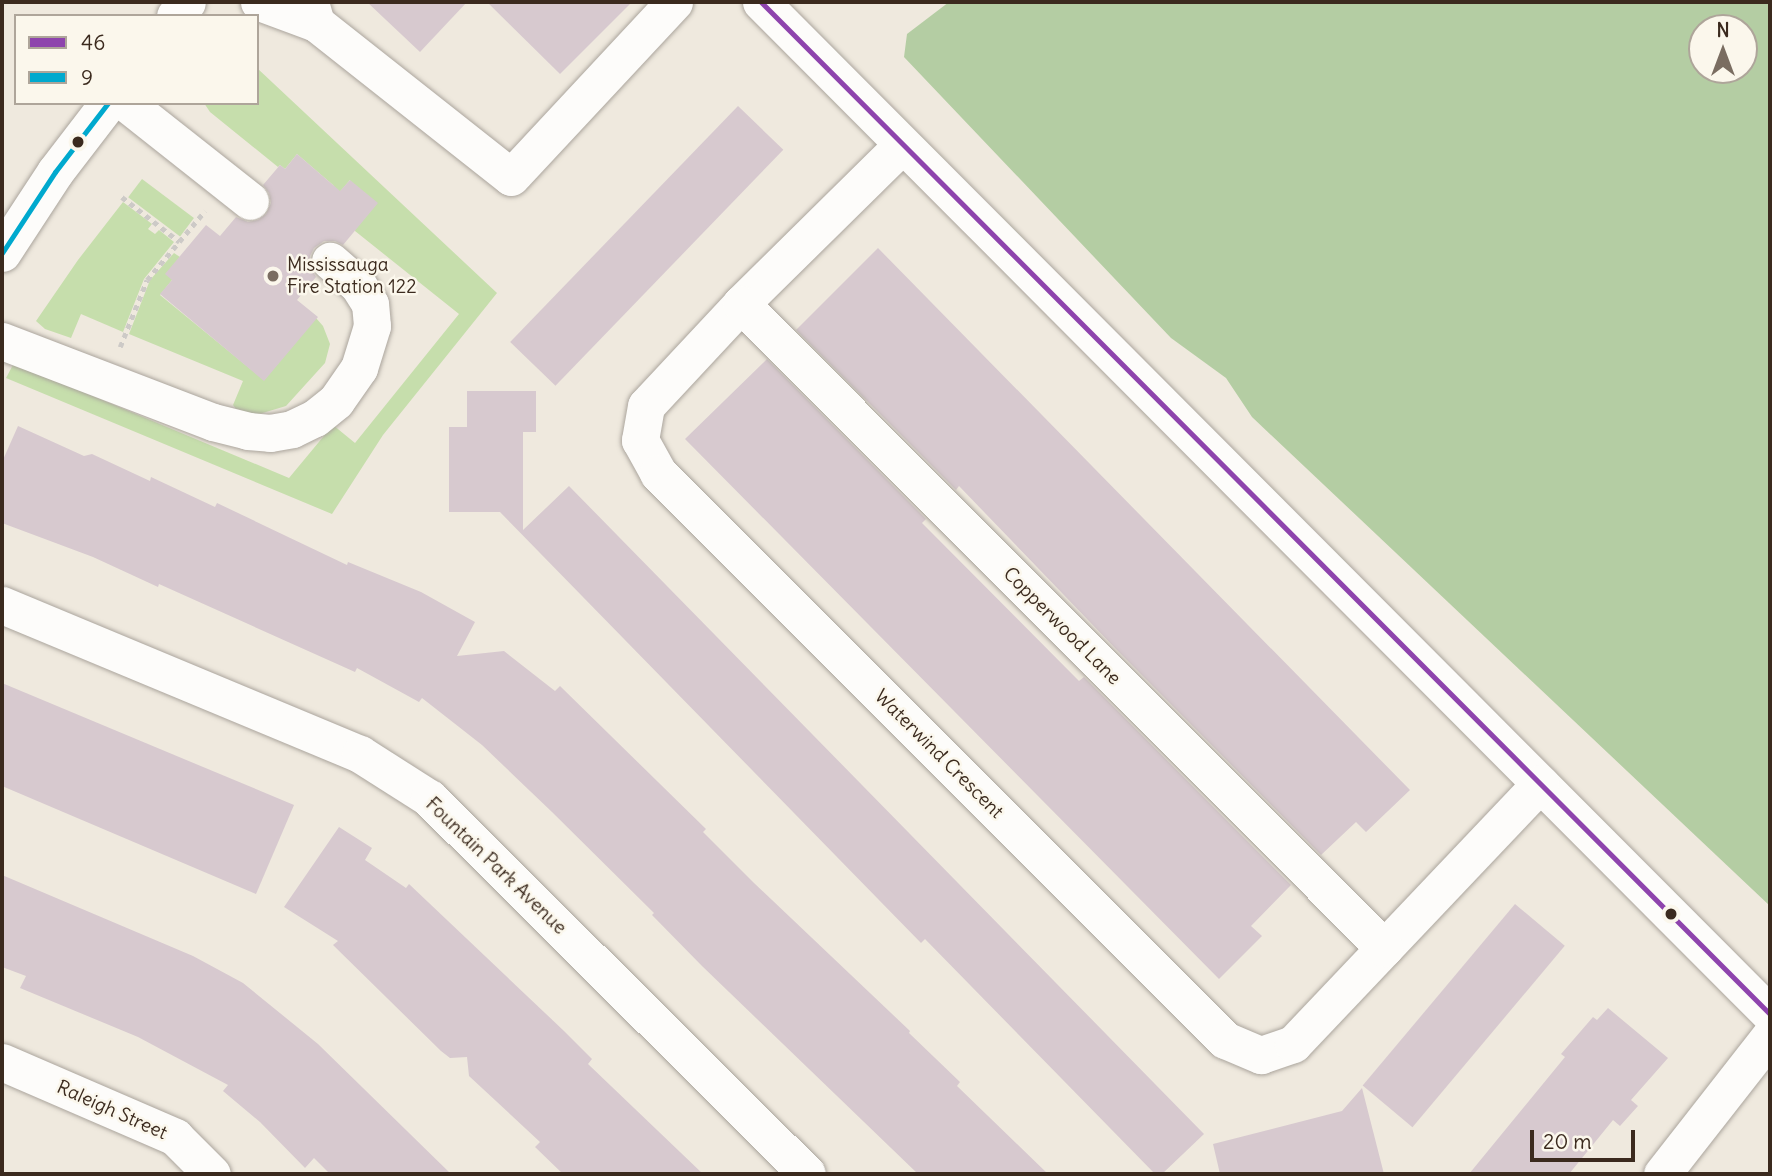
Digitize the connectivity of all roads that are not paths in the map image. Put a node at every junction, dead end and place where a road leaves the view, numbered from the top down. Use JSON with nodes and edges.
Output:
{"nodes":[{"id":1,"x":260,"y":2,"type":"edge"},
{"id":2,"x":674,"y":2,"type":"edge"},
{"id":3,"x":761,"y":2,"type":"edge"},
{"id":4,"x":313,"y":12,"type":"edge"},
{"id":5,"x":106,"y":105,"type":"edge"},
{"id":6,"x":130,"y":105,"type":"edge"},
{"id":7,"x":902,"y":145,"type":"junction"},
{"id":8,"x":239,"y":192,"type":"road end"},
{"id":9,"x":2,"y":253,"type":"edge"},
{"id":10,"x":330,"y":261,"type":"dead end"},
{"id":11,"x":741,"y":304,"type":"junction"},
{"id":12,"x":2,"y":341,"type":"edge"},
{"id":13,"x":2,"y":606,"type":"edge"},
{"id":14,"x":1540,"y":784,"type":"junction"},
{"id":15,"x":1384,"y":948,"type":"junction"},
{"id":16,"x":1770,"y":1014,"type":"edge"},
{"id":17,"x":1770,"y":1037,"type":"edge"},
{"id":18,"x":2,"y":1062,"type":"edge"},
{"id":19,"x":212,"y":1174,"type":"edge"},
{"id":20,"x":807,"y":1174,"type":"edge"},
{"id":21,"x":1662,"y":1174,"type":"edge"}],
"edges":[{"from":1,"to":4,"type":"street"},
{"from":2,"to":4,"type":"street"},
{"from":3,"to":7,"type":"street"},
{"from":5,"to":9,"type":"street"},
{"from":6,"to":8,"type":"street"},
{"from":7,"to":11,"type":"street","name":"Waterwind Crescent"},
{"from":7,"to":14,"type":"street"},
{"from":10,"to":12,"type":"street"},
{"from":11,"to":15,"type":"street","name":"Copperwood Lane"},
{"from":11,"to":15,"type":"street","name":"Waterwind Crescent"},
{"from":13,"to":20,"type":"street","name":"Fountain Park Avenue"},
{"from":14,"to":15,"type":"street","name":"Waterwind Crescent"},
{"from":14,"to":16,"type":"street"},
{"from":17,"to":21,"type":"street"},
{"from":18,"to":19,"type":"street","name":"Raleigh Street"}]}
